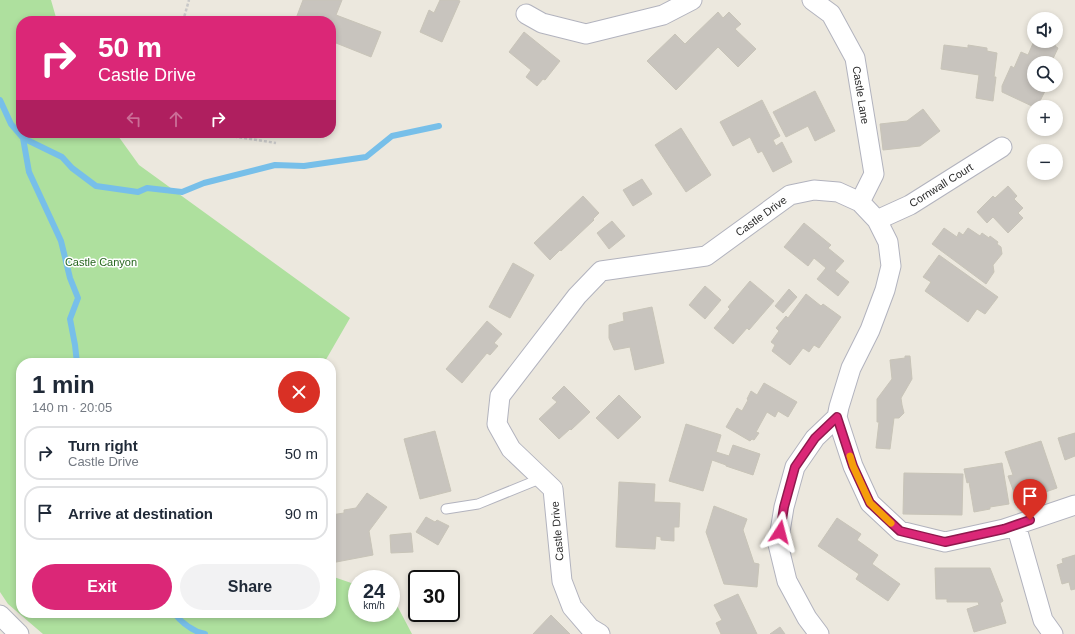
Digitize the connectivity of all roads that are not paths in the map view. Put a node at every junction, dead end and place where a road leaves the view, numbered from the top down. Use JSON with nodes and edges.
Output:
{"nodes":[{"id":1,"x":692,"y":0,"type":"edge"},
{"id":2,"x":812,"y":0,"type":"edge"},
{"id":3,"x":526,"y":14,"type":"dead end"},
{"id":4,"x":1002,"y":147,"type":"dead end"},
{"id":5,"x":860,"y":202,"type":"junction"},
{"id":6,"x":877,"y":220,"type":"junction"},
{"id":7,"x":837,"y":417,"type":"junction"},
{"id":8,"x":542,"y":478,"type":"junction"},
{"id":9,"x":1075,"y":506,"type":"edge"},
{"id":10,"x":446,"y":509,"type":"dead end"},
{"id":11,"x":1016,"y":525,"type":"junction"},
{"id":12,"x":0,"y":615,"type":"edge"},
{"id":13,"x":19,"y":634,"type":"edge"},
{"id":14,"x":600,"y":634,"type":"edge"},
{"id":15,"x":819,"y":634,"type":"edge"},
{"id":16,"x":1053,"y":634,"type":"edge"}],
"edges":[{"from":1,"to":3,"type":"street"},
{"from":2,"to":5,"type":"street","name":"Castle Lane"},
{"from":4,"to":6,"type":"street","name":"Cornwall Court"},
{"from":5,"to":6,"type":"street","name":"Castle Drive"},
{"from":5,"to":8,"type":"street","name":"Castle Drive"},
{"from":6,"to":7,"type":"street","name":"Castle Drive"},
{"from":7,"to":11,"type":"street"},
{"from":7,"to":15,"type":"street"},
{"from":8,"to":10,"type":"lane"},
{"from":8,"to":14,"type":"street","name":"Castle Drive"},
{"from":9,"to":11,"type":"street"},
{"from":11,"to":16,"type":"street"},
{"from":12,"to":13,"type":"street"}]}
